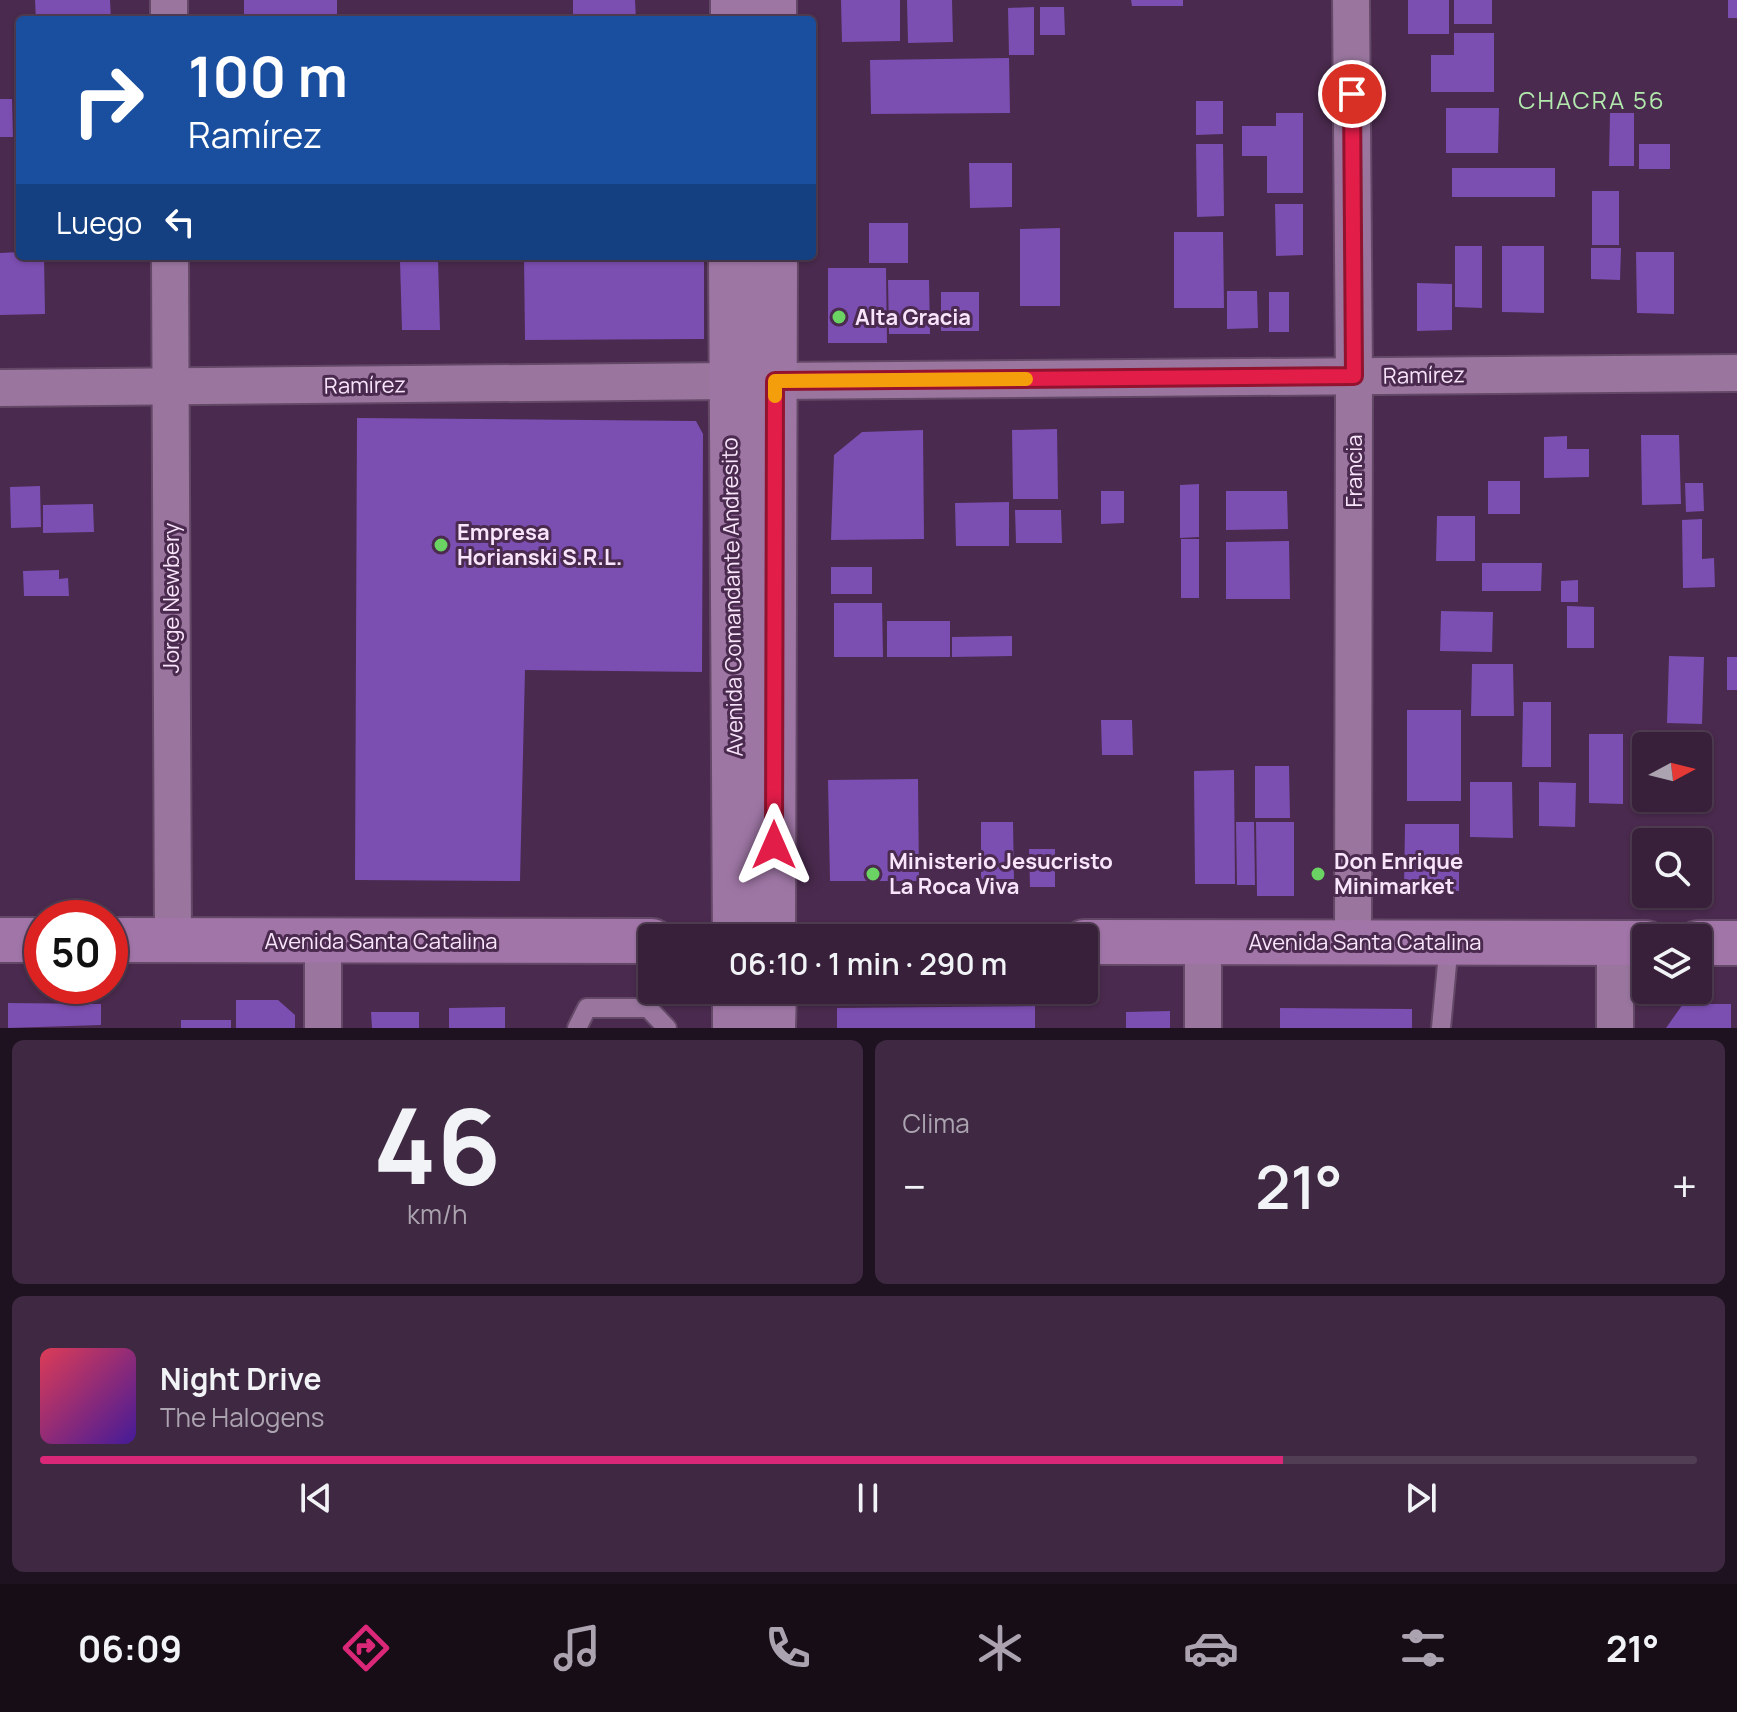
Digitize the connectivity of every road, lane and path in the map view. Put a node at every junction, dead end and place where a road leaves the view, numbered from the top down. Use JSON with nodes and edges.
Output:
{"nodes":[{"id":1,"x":1351,"y":0,"type":"edge"},
{"id":2,"x":170,"y":260,"type":"edge"},
{"id":3,"x":731,"y":260,"type":"edge"},
{"id":4,"x":775,"y":260,"type":"edge"},
{"id":5,"x":1737,"y":373,"type":"edge"},
{"id":6,"x":1354,"y":376,"type":"junction"},
{"id":7,"x":730,"y":381,"type":"junction"},
{"id":8,"x":775,"y":381,"type":"junction"},
{"id":9,"x":171,"y":386,"type":"junction"},
{"id":10,"x":0,"y":388,"type":"edge"},
{"id":11,"x":735,"y":924,"type":"edge"},
{"id":12,"x":773,"y":924,"type":"edge"},
{"id":13,"x":0,"y":940,"type":"edge"},
{"id":14,"x":24,"y":940,"type":"edge"},
{"id":15,"x":128,"y":940,"type":"edge"},
{"id":16,"x":173,"y":941,"type":"junction"},
{"id":17,"x":323,"y":941,"type":"junction"},
{"id":18,"x":638,"y":941,"type":"edge"},
{"id":19,"x":1098,"y":942,"type":"edge"},
{"id":20,"x":1203,"y":942,"type":"junction"},
{"id":21,"x":1353,"y":942,"type":"junction"},
{"id":22,"x":1449,"y":943,"type":"junction"},
{"id":23,"x":1631,"y":943,"type":"edge"},
{"id":24,"x":1712,"y":943,"type":"edge"},
{"id":25,"x":1737,"y":943,"type":"edge"},
{"id":26,"x":735,"y":1004,"type":"edge"},
{"id":27,"x":774,"y":1004,"type":"edge"},
{"id":28,"x":323,"y":1028,"type":"edge"},
{"id":29,"x":577,"y":1028,"type":"edge"},
{"id":30,"x":667,"y":1028,"type":"edge"},
{"id":31,"x":735,"y":1028,"type":"edge"},
{"id":32,"x":773,"y":1028,"type":"edge"},
{"id":33,"x":1203,"y":1028,"type":"edge"},
{"id":34,"x":1441,"y":1028,"type":"edge"},
{"id":35,"x":1615,"y":1028,"type":"edge"}],
"edges":[{"from":1,"to":6,"type":"street","name":"Francia"},
{"from":2,"to":9,"type":"street","name":"Jorge Newbery"},
{"from":3,"to":7,"type":"main road","name":"Avenida Comandante Andresito"},
{"from":4,"to":8,"type":"main road","name":"Avenida Comandante Andresito"},
{"from":5,"to":6,"type":"street","name":"Ramírez"},
{"from":6,"to":8,"type":"street","name":"Ramírez"},
{"from":6,"to":21,"type":"street","name":"Francia"},
{"from":7,"to":9,"type":"street","name":"Ramírez"},
{"from":7,"to":11,"type":"main road","name":"Avenida Comandante Andresito"},
{"from":8,"to":12,"type":"main road","name":"Avenida Comandante Andresito"},
{"from":9,"to":10,"type":"street","name":"Ramírez"},
{"from":9,"to":16,"type":"street","name":"Jorge Newbery"},
{"from":13,"to":14,"type":"main road"},
{"from":15,"to":16,"type":"main road","name":"Avenida Santa Catalina"},
{"from":16,"to":17,"type":"main road","name":"Avenida Santa Catalina"},
{"from":17,"to":18,"type":"main road","name":"Avenida Santa Catalina"},
{"from":17,"to":28,"type":"street"},
{"from":19,"to":20,"type":"main road","name":"Avenida Santa Catalina"},
{"from":20,"to":21,"type":"main road","name":"Avenida Santa Catalina"},
{"from":20,"to":33,"type":"street"},
{"from":21,"to":22,"type":"main road","name":"Avenida Santa Catalina"},
{"from":22,"to":23,"type":"main road","name":"Avenida Santa Catalina"},
{"from":22,"to":34,"type":"lane"},
{"from":23,"to":35,"type":"street"},
{"from":24,"to":25,"type":"main road"},
{"from":26,"to":31,"type":"main road"},
{"from":27,"to":32,"type":"main road"},
{"from":29,"to":30,"type":"lane"}]}
